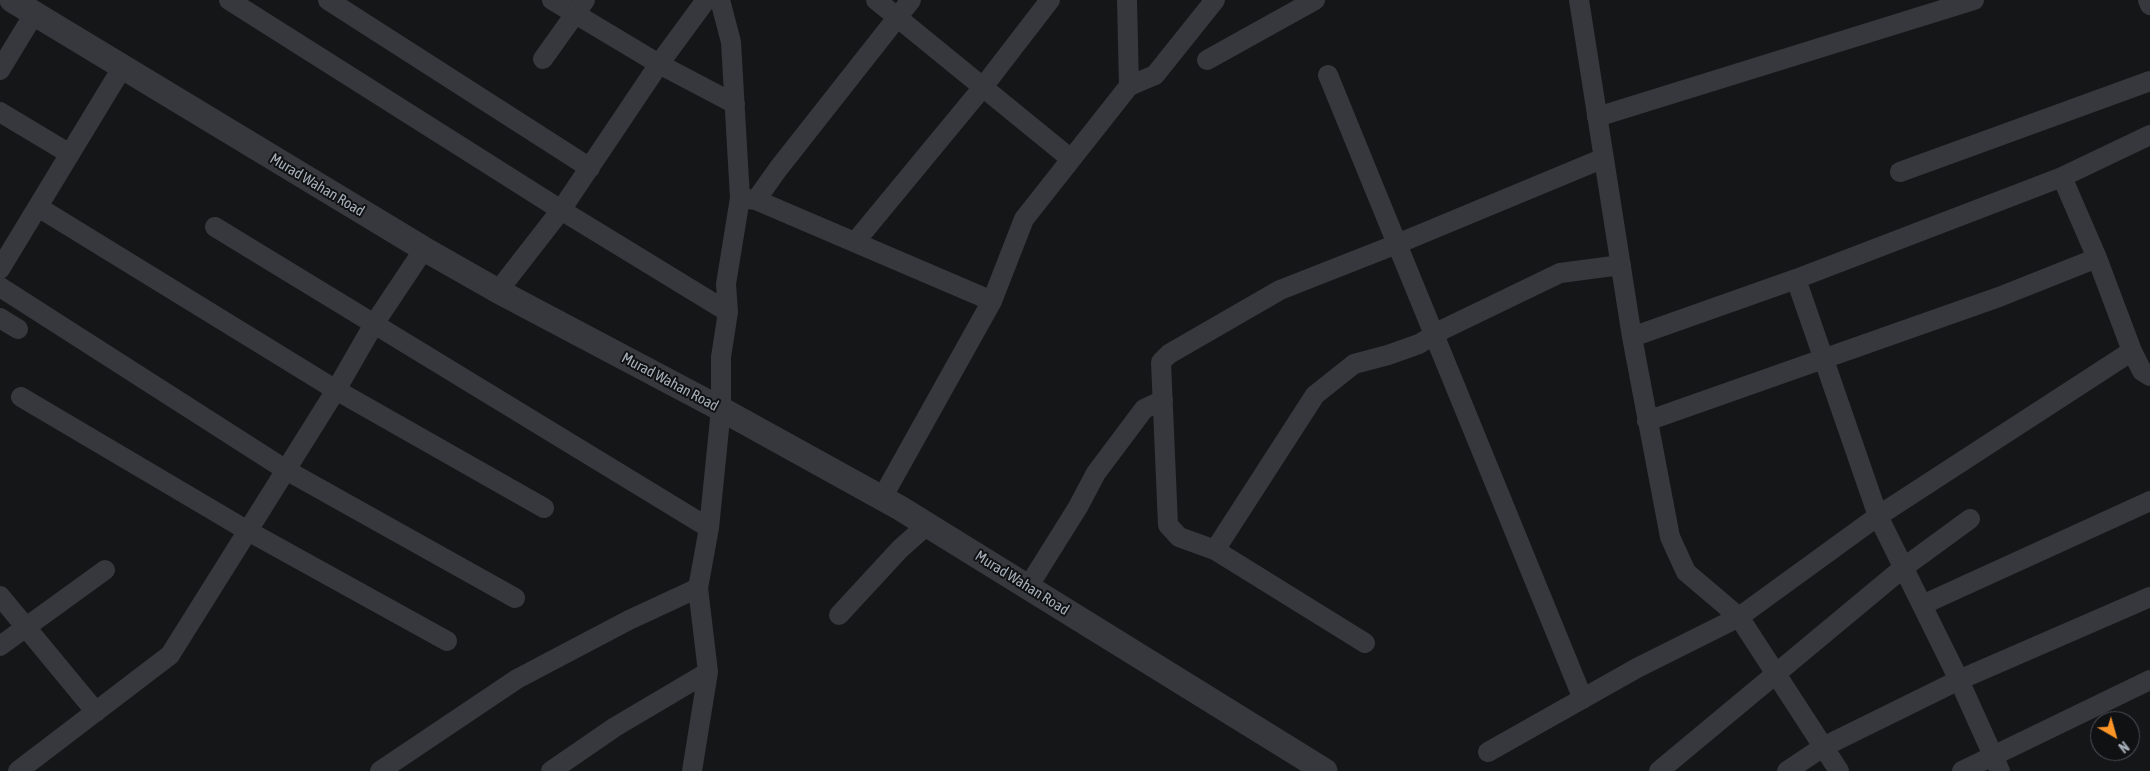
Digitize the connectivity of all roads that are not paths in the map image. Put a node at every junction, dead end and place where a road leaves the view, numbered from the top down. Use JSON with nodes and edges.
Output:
{"nodes":[{"id":1,"x":12,"y":0,"type":"edge"},
{"id":2,"x":229,"y":0,"type":"edge"},
{"id":3,"x":328,"y":0,"type":"edge"},
{"id":4,"x":552,"y":0,"type":"edge"},
{"id":5,"x":706,"y":0,"type":"edge"},
{"id":6,"x":720,"y":0,"type":"edge"},
{"id":7,"x":876,"y":0,"type":"edge"},
{"id":8,"x":911,"y":0,"type":"edge"},
{"id":9,"x":1050,"y":0,"type":"edge"},
{"id":10,"x":1127,"y":0,"type":"edge"},
{"id":11,"x":1215,"y":0,"type":"edge"},
{"id":12,"x":1315,"y":0,"type":"edge"},
{"id":13,"x":1974,"y":0,"type":"edge"},
{"id":14,"x":2148,"y":0,"type":"edge"},
{"id":15,"x":1584,"y":2,"type":"edge"},
{"id":16,"x":2150,"y":5,"type":"edge"},
{"id":17,"x":580,"y":7,"type":"edge"},
{"id":18,"x":34,"y":14,"type":"junction"},
{"id":19,"x":897,"y":17,"type":"junction"},
{"id":20,"x":543,"y":59,"type":"dead end"},
{"id":21,"x":1207,"y":60,"type":"dead end"},
{"id":22,"x":659,"y":64,"type":"junction"},
{"id":23,"x":122,"y":68,"type":"junction"},
{"id":24,"x":0,"y":70,"type":"edge"},
{"id":25,"x":1328,"y":75,"type":"dead end"},
{"id":26,"x":2150,"y":81,"type":"edge"},
{"id":27,"x":1129,"y":86,"type":"junction"},
{"id":28,"x":983,"y":87,"type":"junction"},
{"id":29,"x":735,"y":104,"type":"junction"},
{"id":30,"x":0,"y":112,"type":"edge"},
{"id":31,"x":1598,"y":117,"type":"junction"},
{"id":32,"x":2150,"y":135,"type":"edge"},
{"id":33,"x":70,"y":154,"type":"junction"},
{"id":34,"x":1604,"y":158,"type":"junction"},
{"id":35,"x":1071,"y":159,"type":"junction"},
{"id":36,"x":590,"y":168,"type":"junction"},
{"id":37,"x":1900,"y":172,"type":"dead end"},
{"id":38,"x":2062,"y":177,"type":"junction"},
{"id":39,"x":748,"y":199,"type":"junction"},
{"id":40,"x":38,"y":207,"type":"junction"},
{"id":41,"x":561,"y":210,"type":"junction"},
{"id":42,"x":214,"y":227,"type":"dead end"},
{"id":43,"x":855,"y":242,"type":"junction"},
{"id":44,"x":1397,"y":244,"type":"junction"},
{"id":45,"x":424,"y":249,"type":"junction"},
{"id":46,"x":2097,"y":258,"type":"junction"},
{"id":47,"x":1621,"y":265,"type":"junction"},
{"id":48,"x":0,"y":269,"type":"edge"},
{"id":49,"x":1796,"y":279,"type":"junction"},
{"id":50,"x":0,"y":287,"type":"edge"},
{"id":51,"x":498,"y":291,"type":"junction"},
{"id":52,"x":992,"y":301,"type":"junction"},
{"id":53,"x":728,"y":312,"type":"junction"},
{"id":54,"x":0,"y":318,"type":"edge"},
{"id":55,"x":374,"y":324,"type":"junction"},
{"id":56,"x":18,"y":330,"type":"dead end"},
{"id":57,"x":1434,"y":335,"type":"junction"},
{"id":58,"x":1632,"y":337,"type":"junction"},
{"id":59,"x":2132,"y":351,"type":"junction"},
{"id":60,"x":1824,"y":359,"type":"junction"},
{"id":61,"x":2150,"y":376,"type":"edge"},
{"id":62,"x":336,"y":390,"type":"junction"},
{"id":63,"x":21,"y":397,"type":"dead end"},
{"id":64,"x":1163,"y":400,"type":"junction"},
{"id":65,"x":721,"y":409,"type":"junction"},
{"id":66,"x":1647,"y":421,"type":"junction"},
{"id":67,"x":286,"y":470,"type":"junction"},
{"id":68,"x":882,"y":498,"type":"junction"},
{"id":69,"x":2150,"y":501,"type":"edge"},
{"id":70,"x":544,"y":508,"type":"dead end"},
{"id":71,"x":1878,"y":516,"type":"junction"},
{"id":72,"x":1970,"y":520,"type":"dead end"},
{"id":73,"x":927,"y":525,"type":"junction"},
{"id":74,"x":709,"y":528,"type":"junction"},
{"id":75,"x":248,"y":531,"type":"junction"},
{"id":76,"x":1215,"y":550,"type":"junction"},
{"id":77,"x":1903,"y":568,"type":"junction"},
{"id":78,"x":105,"y":570,"type":"dead end"},
{"id":79,"x":1028,"y":587,"type":"junction"},
{"id":80,"x":698,"y":588,"type":"junction"},
{"id":81,"x":0,"y":596,"type":"edge"},
{"id":82,"x":2150,"y":597,"type":"edge"},
{"id":83,"x":515,"y":598,"type":"dead end"},
{"id":84,"x":1922,"y":605,"type":"junction"},
{"id":85,"x":839,"y":615,"type":"dead end"},
{"id":86,"x":1740,"y":617,"type":"junction"},
{"id":87,"x":26,"y":627,"type":"junction"},
{"id":88,"x":447,"y":641,"type":"dead end"},
{"id":89,"x":1365,"y":644,"type":"dead end"},
{"id":90,"x":0,"y":646,"type":"edge"},
{"id":91,"x":708,"y":672,"type":"junction"},
{"id":92,"x":1776,"y":673,"type":"junction"},
{"id":93,"x":1959,"y":680,"type":"junction"},
{"id":94,"x":2150,"y":680,"type":"edge"},
{"id":95,"x":1583,"y":699,"type":"junction"},
{"id":96,"x":96,"y":712,"type":"junction"},
{"id":97,"x":1823,"y":747,"type":"junction"},
{"id":98,"x":1488,"y":752,"type":"dead end"},
{"id":99,"x":1996,"y":763,"type":"edge"},
{"id":100,"x":18,"y":771,"type":"edge"},
{"id":101,"x":380,"y":771,"type":"edge"},
{"id":102,"x":551,"y":771,"type":"edge"},
{"id":103,"x":692,"y":771,"type":"edge"},
{"id":104,"x":1325,"y":771,"type":"edge"},
{"id":105,"x":1659,"y":771,"type":"edge"},
{"id":106,"x":1787,"y":771,"type":"edge"},
{"id":107,"x":1839,"y":771,"type":"edge"},
{"id":108,"x":1962,"y":771,"type":"edge"}],
"edges":[{"from":1,"to":18,"type":"street","name":"Murad Wahan Road"},
{"from":2,"to":41,"type":"street"},
{"from":3,"to":36,"type":"street"},
{"from":4,"to":17,"type":"street"},
{"from":5,"to":22,"type":"street"},
{"from":6,"to":29,"type":"street"},
{"from":7,"to":19,"type":"street"},
{"from":8,"to":19,"type":"street"},
{"from":9,"to":28,"type":"street"},
{"from":10,"to":27,"type":"street"},
{"from":11,"to":27,"type":"street"},
{"from":12,"to":21,"type":"street"},
{"from":13,"to":31,"type":"street"},
{"from":14,"to":16,"type":"street"},
{"from":15,"to":31,"type":"street"},
{"from":17,"to":20,"type":"street"},
{"from":17,"to":22,"type":"street"},
{"from":18,"to":23,"type":"street","name":"Murad Wahan Road"},
{"from":18,"to":24,"type":"street"},
{"from":19,"to":28,"type":"street"},
{"from":19,"to":39,"type":"street"},
{"from":22,"to":29,"type":"street"},
{"from":22,"to":36,"type":"street"},
{"from":23,"to":33,"type":"street"},
{"from":23,"to":45,"type":"street","name":"Murad Wahan Road"},
{"from":25,"to":44,"type":"street"},
{"from":26,"to":37,"type":"street"},
{"from":27,"to":35,"type":"street"},
{"from":28,"to":35,"type":"street"},
{"from":28,"to":43,"type":"street"},
{"from":29,"to":39,"type":"street"},
{"from":30,"to":33,"type":"street"},
{"from":31,"to":34,"type":"street"},
{"from":32,"to":38,"type":"street"},
{"from":33,"to":40,"type":"street"},
{"from":34,"to":44,"type":"street"},
{"from":34,"to":47,"type":"street"},
{"from":35,"to":52,"type":"street"},
{"from":36,"to":41,"type":"street"},
{"from":38,"to":46,"type":"street"},
{"from":38,"to":49,"type":"street"},
{"from":39,"to":43,"type":"street"},
{"from":39,"to":53,"type":"street"},
{"from":40,"to":48,"type":"street"},
{"from":40,"to":62,"type":"street"},
{"from":41,"to":51,"type":"street"},
{"from":41,"to":53,"type":"street"},
{"from":42,"to":55,"type":"street"},
{"from":43,"to":52,"type":"street"},
{"from":44,"to":57,"type":"street"},
{"from":44,"to":64,"type":"street"},
{"from":45,"to":51,"type":"street","name":"Murad Wahan Road"},
{"from":45,"to":55,"type":"street"},
{"from":46,"to":59,"type":"street"},
{"from":46,"to":60,"type":"street"},
{"from":47,"to":57,"type":"street"},
{"from":47,"to":58,"type":"street"},
{"from":49,"to":58,"type":"street"},
{"from":49,"to":60,"type":"street"},
{"from":50,"to":67,"type":"street"},
{"from":51,"to":65,"type":"street","name":"Murad Wahan Road"},
{"from":52,"to":68,"type":"street"},
{"from":53,"to":65,"type":"street"},
{"from":54,"to":56,"type":"street"},
{"from":55,"to":62,"type":"street"},
{"from":55,"to":74,"type":"street"},
{"from":57,"to":76,"type":"street"},
{"from":57,"to":95,"type":"street"},
{"from":58,"to":66,"type":"street"},
{"from":59,"to":61,"type":"street"},
{"from":59,"to":71,"type":"street"},
{"from":60,"to":66,"type":"street"},
{"from":60,"to":71,"type":"street"},
{"from":62,"to":67,"type":"street"},
{"from":62,"to":70,"type":"street"},
{"from":63,"to":75,"type":"street"},
{"from":64,"to":76,"type":"street"},
{"from":64,"to":79,"type":"street"},
{"from":65,"to":68,"type":"street","name":"Murad Wahan Road"},
{"from":65,"to":74,"type":"street"},
{"from":66,"to":86,"type":"street"},
{"from":67,"to":75,"type":"street"},
{"from":67,"to":83,"type":"street"},
{"from":68,"to":73,"type":"street","name":"Murad Wahan Road"},
{"from":69,"to":84,"type":"street"},
{"from":71,"to":77,"type":"street"},
{"from":71,"to":86,"type":"street"},
{"from":72,"to":77,"type":"street"},
{"from":73,"to":79,"type":"street","name":"Murad Wahan Road"},
{"from":73,"to":85,"type":"street"},
{"from":74,"to":80,"type":"street"},
{"from":75,"to":88,"type":"street"},
{"from":75,"to":96,"type":"street"},
{"from":76,"to":89,"type":"street"},
{"from":77,"to":84,"type":"street"},
{"from":77,"to":92,"type":"street"},
{"from":78,"to":87,"type":"street"},
{"from":79,"to":104,"type":"street","name":"Murad Wahan Road"},
{"from":80,"to":91,"type":"street"},
{"from":80,"to":101,"type":"street"},
{"from":81,"to":87,"type":"street"},
{"from":82,"to":93,"type":"street"},
{"from":84,"to":93,"type":"street"},
{"from":86,"to":92,"type":"street"},
{"from":86,"to":95,"type":"street"},
{"from":87,"to":90,"type":"street"},
{"from":87,"to":96,"type":"street"},
{"from":91,"to":102,"type":"street"},
{"from":91,"to":103,"type":"street"},
{"from":92,"to":97,"type":"street"},
{"from":92,"to":105,"type":"street"},
{"from":93,"to":97,"type":"street"},
{"from":93,"to":99,"type":"street"},
{"from":94,"to":99,"type":"street"},
{"from":95,"to":98,"type":"street"},
{"from":96,"to":100,"type":"street"},
{"from":97,"to":106,"type":"street"},
{"from":97,"to":107,"type":"street"},
{"from":99,"to":108,"type":"street"}]}
